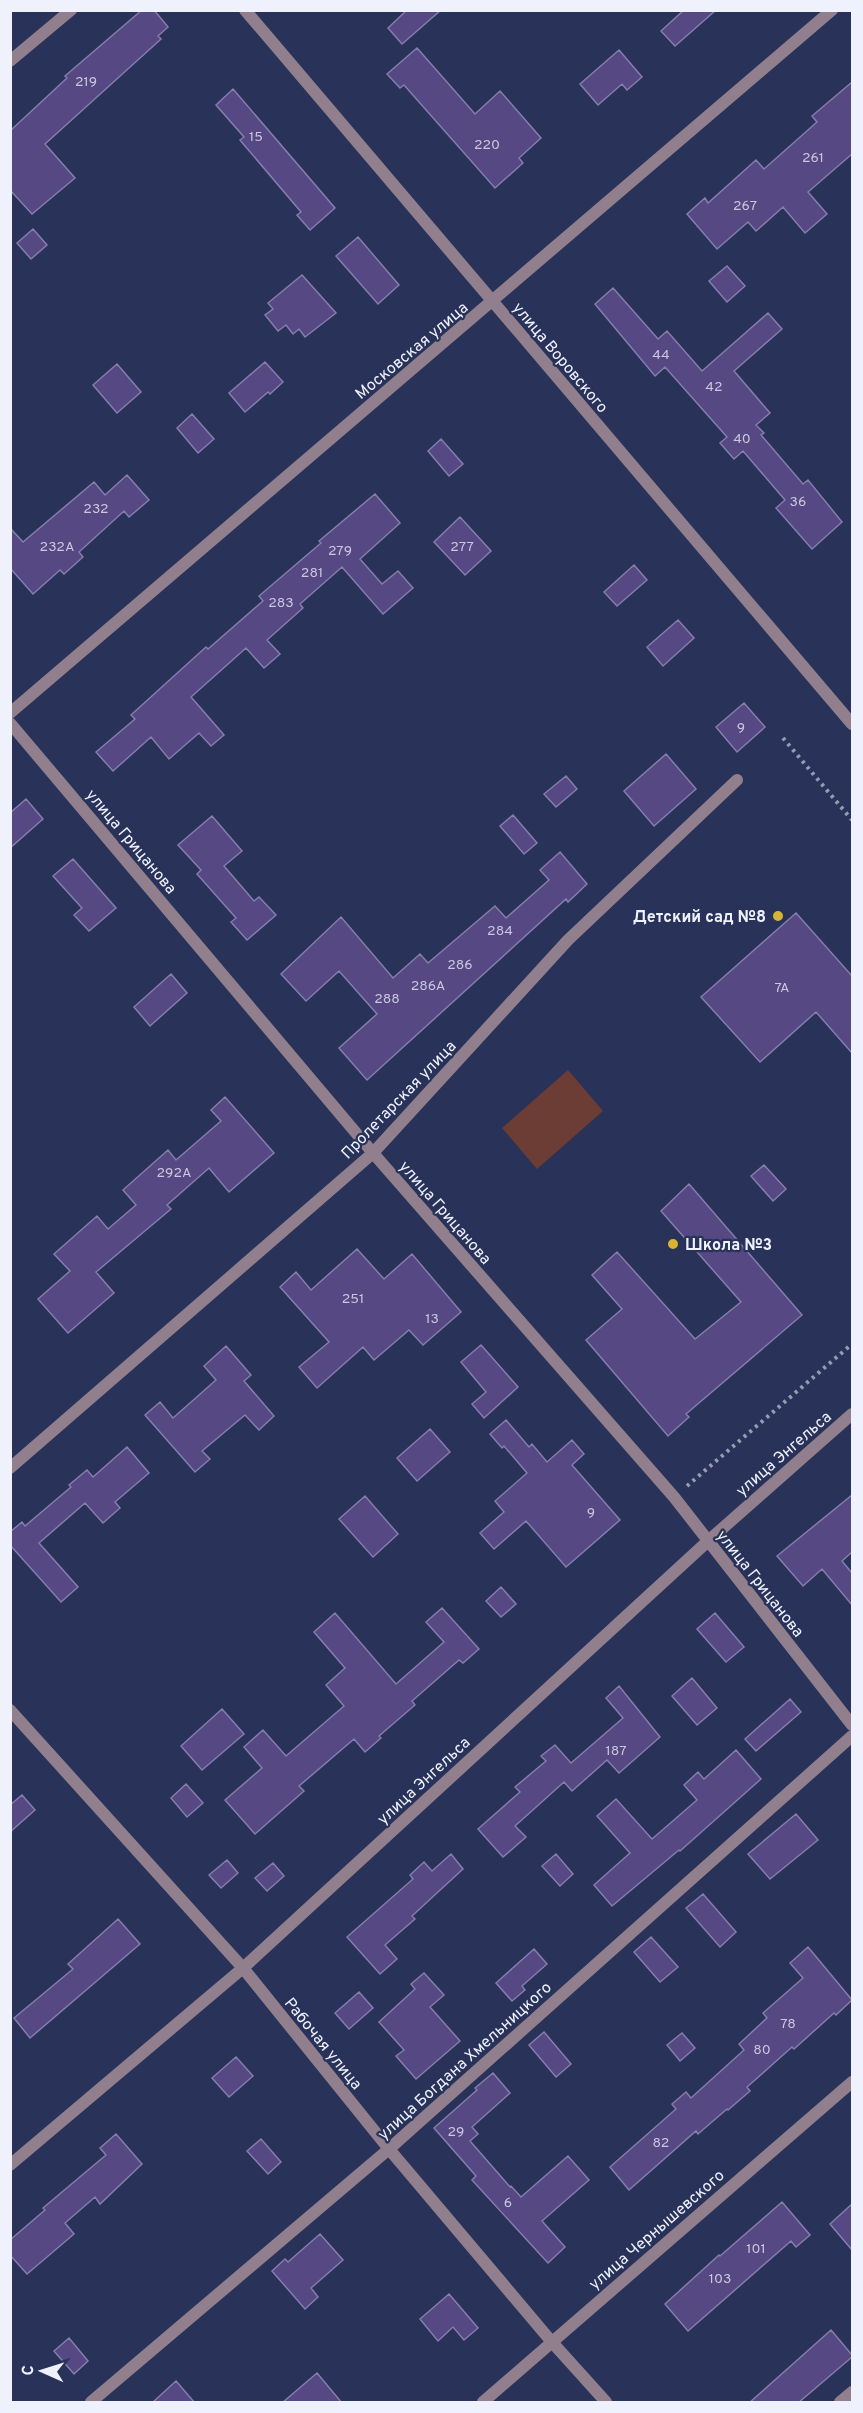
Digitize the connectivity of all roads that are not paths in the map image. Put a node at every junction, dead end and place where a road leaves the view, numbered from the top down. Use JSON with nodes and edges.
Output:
{"nodes":[{"id":1,"x":71,"y":10,"type":"edge"},
{"id":2,"x":245,"y":10,"type":"edge"},
{"id":3,"x":832,"y":10,"type":"edge"},
{"id":4,"x":10,"y":62,"type":"edge"},
{"id":5,"x":493,"y":303,"type":"junction"},
{"id":6,"x":10,"y":713,"type":"edge"},
{"id":7,"x":10,"y":723,"type":"edge"},
{"id":8,"x":852,"y":724,"type":"edge"},
{"id":9,"x":737,"y":780,"type":"dead end"},
{"id":10,"x":373,"y":1153,"type":"junction"},
{"id":11,"x":852,"y":1414,"type":"edge"},
{"id":12,"x":10,"y":1468,"type":"edge"},
{"id":13,"x":707,"y":1542,"type":"junction"},
{"id":14,"x":10,"y":1710,"type":"edge"},
{"id":15,"x":852,"y":1725,"type":"edge"},
{"id":16,"x":852,"y":1736,"type":"edge"},
{"id":17,"x":243,"y":1968,"type":"junction"},
{"id":18,"x":852,"y":2082,"type":"edge"},
{"id":19,"x":389,"y":2149,"type":"junction"},
{"id":20,"x":10,"y":2164,"type":"edge"},
{"id":21,"x":551,"y":2342,"type":"junction"},
{"id":22,"x":852,"y":2391,"type":"edge"},
{"id":23,"x":91,"y":2403,"type":"edge"},
{"id":24,"x":483,"y":2403,"type":"edge"},
{"id":25,"x":606,"y":2403,"type":"edge"},
{"id":26,"x":840,"y":2403,"type":"edge"}],
"edges":[{"from":1,"to":4,"type":"street"},
{"from":2,"to":5,"type":"street","name":"улица Воровского"},
{"from":3,"to":5,"type":"street","name":"Московская улица"},
{"from":5,"to":6,"type":"street","name":"Московская улица"},
{"from":5,"to":8,"type":"street","name":"улица Воровского"},
{"from":7,"to":10,"type":"street","name":"улица Грицанова"},
{"from":9,"to":10,"type":"street","name":"Пролетарская улица"},
{"from":10,"to":12,"type":"street","name":"Пролетарская улица"},
{"from":10,"to":13,"type":"street","name":"улица Грицанова"},
{"from":11,"to":13,"type":"street","name":"улица Энгельса"},
{"from":13,"to":15,"type":"street","name":"улица Грицанова"},
{"from":13,"to":17,"type":"street","name":"улица Энгельса"},
{"from":14,"to":17,"type":"street","name":"Рабочая улица"},
{"from":16,"to":19,"type":"street","name":"улица Богдана Хмельницкого"},
{"from":17,"to":19,"type":"street","name":"Рабочая улица"},
{"from":17,"to":20,"type":"street","name":"улица Энгельса"},
{"from":18,"to":21,"type":"street","name":"улица Чернышевского"},
{"from":19,"to":21,"type":"street","name":"Рабочая улица"},
{"from":19,"to":23,"type":"street","name":"улица Богдана Хмельницкого"},
{"from":21,"to":24,"type":"street","name":"улица Чернышевского"},
{"from":21,"to":25,"type":"street","name":"Рабочая улица"},
{"from":22,"to":26,"type":"street"}]}
